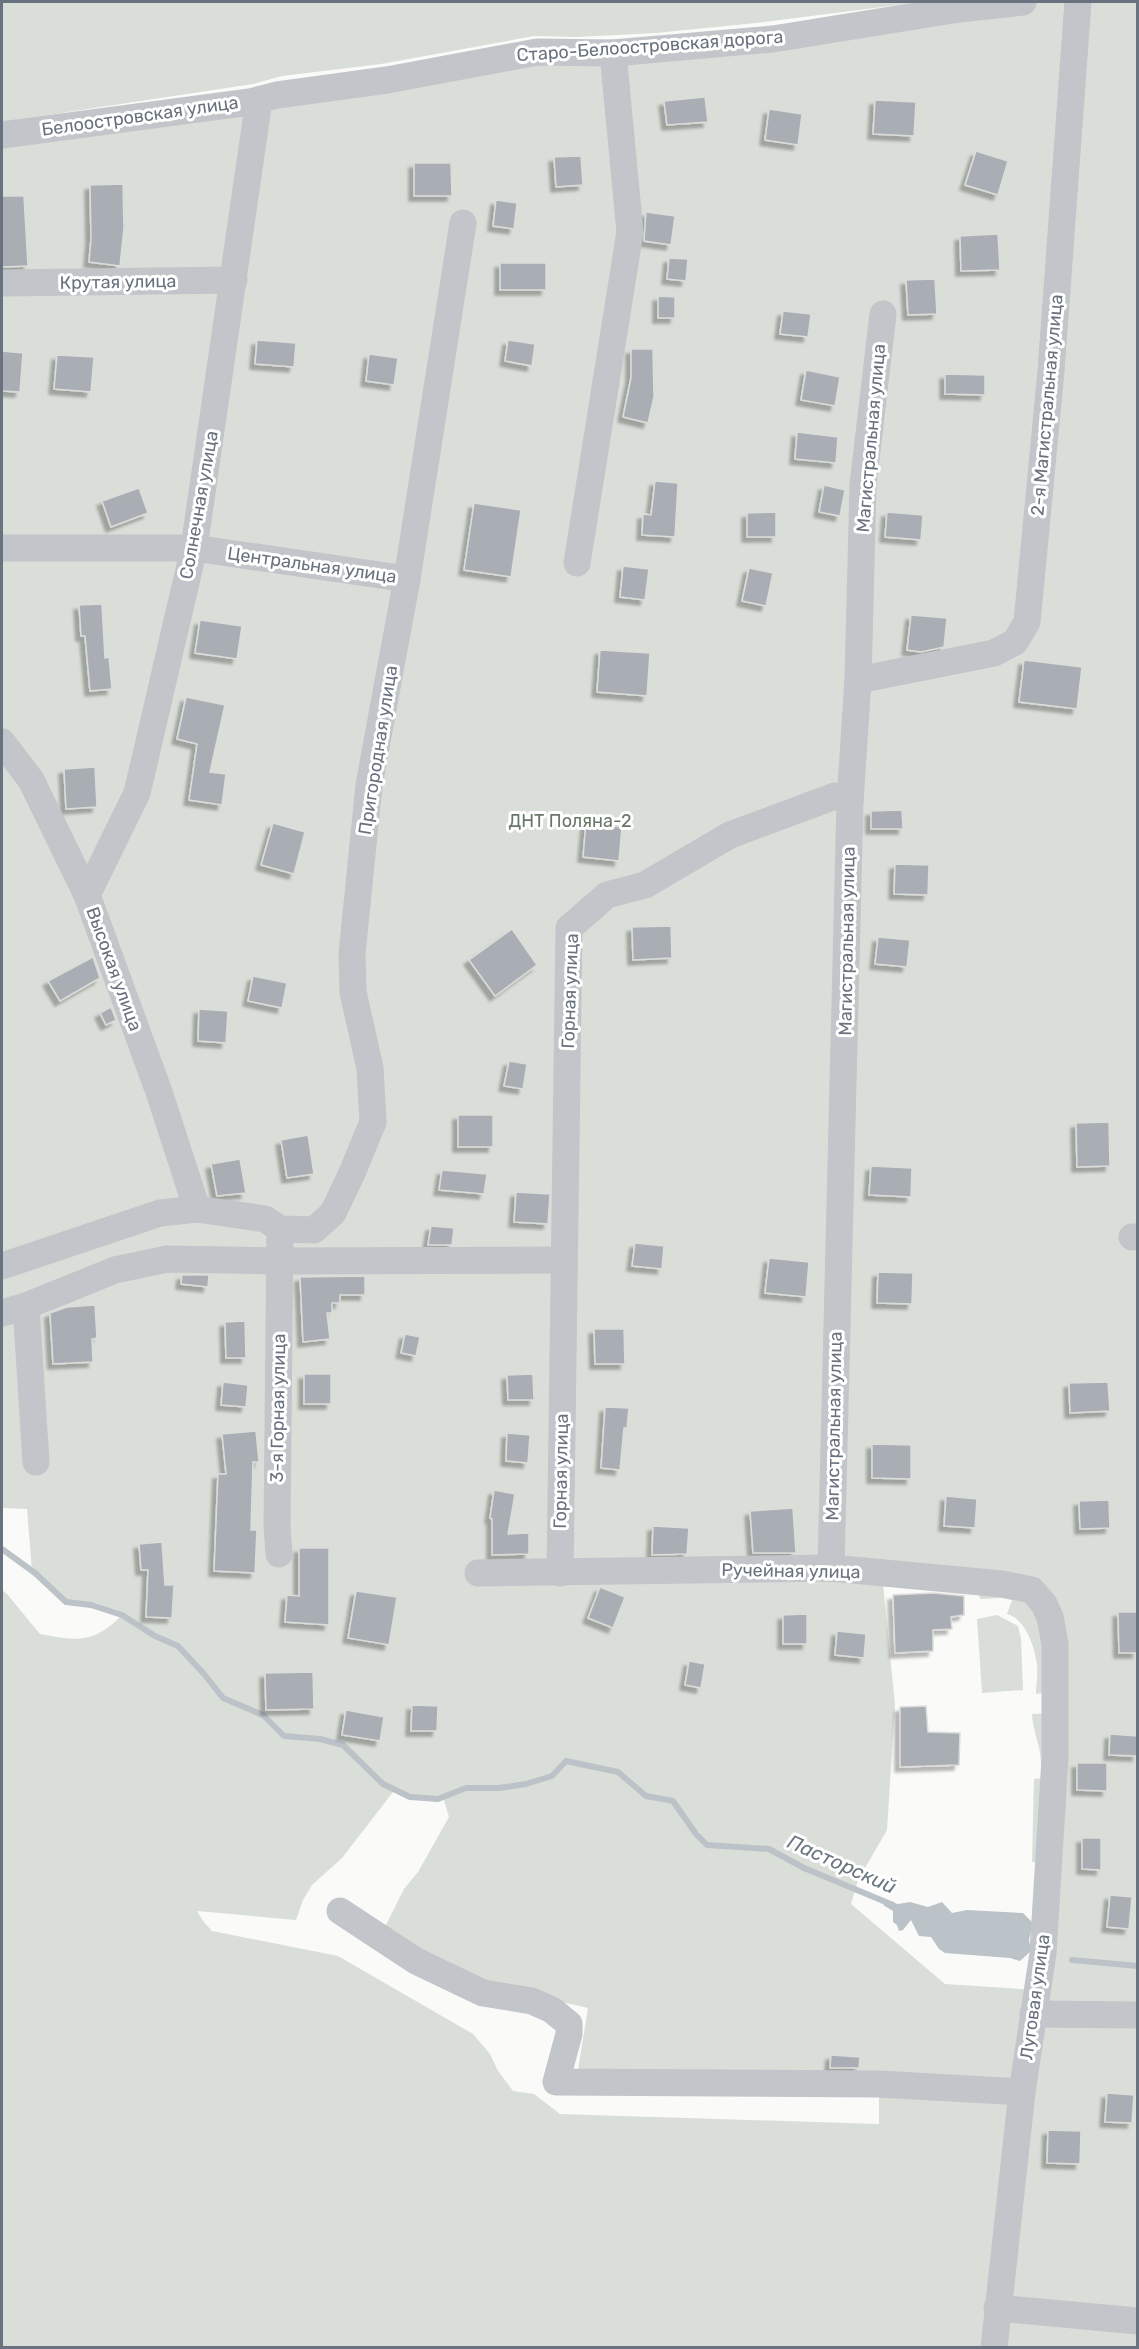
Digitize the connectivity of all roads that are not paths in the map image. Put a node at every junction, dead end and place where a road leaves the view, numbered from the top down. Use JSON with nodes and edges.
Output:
{"nodes":[{"id":1,"x":1023,"y":2,"type":"edge"},
{"id":2,"x":1078,"y":2,"type":"edge"},
{"id":3,"x":982,"y":3,"type":"edge"},
{"id":4,"x":613,"y":53,"type":"junction"},
{"id":5,"x":268,"y":97,"type":"junction"},
{"id":6,"x":2,"y":135,"type":"edge"},
{"id":7,"x":463,"y":223,"type":"dead end"},
{"id":8,"x":234,"y":280,"type":"junction"},
{"id":9,"x":2,"y":283,"type":"edge"},
{"id":10,"x":883,"y":314,"type":"dead end"},
{"id":11,"x":2,"y":548,"type":"edge"},
{"id":12,"x":194,"y":548,"type":"junction"},
{"id":13,"x":577,"y":563,"type":"dead end"},
{"id":14,"x":407,"y":579,"type":"junction"},
{"id":15,"x":858,"y":680,"type":"junction"},
{"id":16,"x":2,"y":742,"type":"edge"},
{"id":17,"x":850,"y":801,"type":"junction"},
{"id":18,"x":87,"y":895,"type":"junction"},
{"id":19,"x":197,"y":1209,"type":"junction"},
{"id":20,"x":280,"y":1229,"type":"junction"},
{"id":21,"x":564,"y":1260,"type":"junction"},
{"id":22,"x":281,"y":1261,"type":"junction"},
{"id":23,"x":2,"y":1266,"type":"edge"},
{"id":24,"x":14,"y":1310,"type":"edge"},
{"id":25,"x":36,"y":1462,"type":"dead end"},
{"id":26,"x":279,"y":1554,"type":"dead end"},
{"id":27,"x":831,"y":1568,"type":"junction"},
{"id":28,"x":478,"y":1573,"type":"dead end"},
{"id":29,"x":560,"y":1573,"type":"junction"},
{"id":30,"x":1055,"y":1644,"type":"joint"},
{"id":31,"x":340,"y":1911,"type":"dead end"},
{"id":32,"x":1033,"y":2014,"type":"junction"},
{"id":33,"x":1137,"y":2015,"type":"edge"},
{"id":34,"x":1022,"y":2092,"type":"junction"},
{"id":35,"x":996,"y":2308,"type":"junction"},
{"id":36,"x":1137,"y":2321,"type":"edge"},
{"id":37,"x":994,"y":2348,"type":"edge"}],
"edges":[{"from":1,"to":3,"type":"street","name":"Старо-Белоостровская дорога"},
{"from":2,"to":15,"type":"street","name":"2-я Магистральная улица"},
{"from":3,"to":4,"type":"street","name":"Старо-Белоостровская дорога"},
{"from":4,"to":5,"type":"street","name":"Старо-Белоостровская дорога"},
{"from":4,"to":13,"type":"street"},
{"from":5,"to":6,"type":"street","name":"Белоостровская улица"},
{"from":5,"to":8,"type":"street","name":"Солнечная улица"},
{"from":7,"to":14,"type":"street","name":"Пригородная улица"},
{"from":8,"to":9,"type":"street","name":"Крутая улица"},
{"from":8,"to":12,"type":"street","name":"Солнечная улица"},
{"from":10,"to":15,"type":"street","name":"Магистральная улица"},
{"from":11,"to":12,"type":"street","name":"Центральная улица"},
{"from":12,"to":14,"type":"street","name":"Центральная улица"},
{"from":12,"to":18,"type":"street","name":"Солнечная улица"},
{"from":14,"to":20,"type":"street","name":"Пригородная улица"},
{"from":15,"to":17,"type":"street","name":"Магистральная улица"},
{"from":16,"to":18,"type":"street","name":"Высокая улица"},
{"from":17,"to":21,"type":"street","name":"Горная улица"},
{"from":17,"to":27,"type":"street","name":"Магистральная улица"},
{"from":18,"to":19,"type":"street","name":"Высокая улица"},
{"from":19,"to":20,"type":"street"},
{"from":19,"to":23,"type":"street"},
{"from":20,"to":22,"type":"street","name":"3-я Горная улица"},
{"from":21,"to":22,"type":"street"},
{"from":21,"to":29,"type":"street","name":"Горная улица"},
{"from":22,"to":24,"type":"street"},
{"from":22,"to":26,"type":"street","name":"3-я Горная улица"},
{"from":24,"to":25,"type":"street"},
{"from":27,"to":29,"type":"street","name":"Ручейная улица"},
{"from":27,"to":30,"type":"street","name":"Ручейная улица"},
{"from":28,"to":29,"type":"street","name":"Ручейная улица"},
{"from":30,"to":32,"type":"street","name":"Луговая улица"},
{"from":31,"to":34,"type":"street"},
{"from":32,"to":33,"type":"street"},
{"from":32,"to":34,"type":"street","name":"Луговая улица"},
{"from":34,"to":35,"type":"street","name":"Луговая улица"},
{"from":35,"to":36,"type":"street"},
{"from":35,"to":37,"type":"street","name":"Луговая улица"}]}
